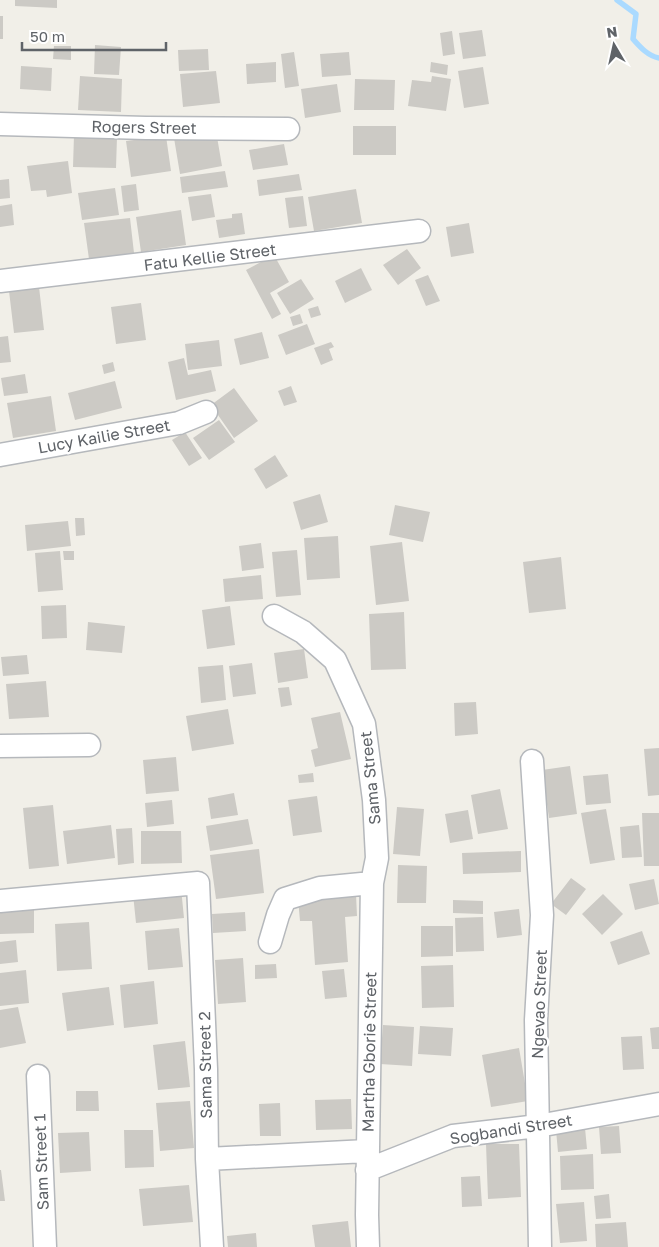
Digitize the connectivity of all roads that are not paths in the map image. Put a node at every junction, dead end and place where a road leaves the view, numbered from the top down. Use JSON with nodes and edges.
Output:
{"nodes":[{"id":1,"x":0,"y":124,"type":"edge"},
{"id":2,"x":288,"y":130,"type":"dead end"},
{"id":3,"x":419,"y":231,"type":"dead end"},
{"id":4,"x":0,"y":281,"type":"edge"},
{"id":5,"x":206,"y":412,"type":"dead end"},
{"id":6,"x":0,"y":455,"type":"edge"},
{"id":7,"x":274,"y":616,"type":"dead end"},
{"id":8,"x":89,"y":745,"type":"dead end"},
{"id":9,"x":0,"y":746,"type":"edge"},
{"id":10,"x":532,"y":761,"type":"dead end"},
{"id":11,"x":377,"y":858,"type":"joint"},
{"id":12,"x":372,"y":883,"type":"junction"},
{"id":13,"x":0,"y":901,"type":"edge"},
{"id":14,"x":270,"y":942,"type":"dead end"},
{"id":15,"x":38,"y":1076,"type":"dead end"},
{"id":16,"x":659,"y":1104,"type":"edge"},
{"id":17,"x":538,"y":1126,"type":"junction"},
{"id":18,"x":207,"y":1159,"type":"junction"},
{"id":19,"x":367,"y":1161,"type":"junction"},
{"id":20,"x":44,"y":1247,"type":"edge"},
{"id":21,"x":212,"y":1247,"type":"edge"},
{"id":22,"x":368,"y":1247,"type":"edge"},
{"id":23,"x":540,"y":1247,"type":"edge"}],
"edges":[{"from":1,"to":2,"type":"street","name":"Rogers Street"},
{"from":3,"to":4,"type":"street","name":"Fatu Kellie Street"},
{"from":5,"to":6,"type":"street","name":"Lucy Kailie Street"},
{"from":7,"to":11,"type":"street","name":"Sama Street"},
{"from":8,"to":9,"type":"street"},
{"from":10,"to":17,"type":"street","name":"Ngevao Street"},
{"from":11,"to":12,"type":"street","name":"Martha Gborie Street"},
{"from":12,"to":14,"type":"street"},
{"from":12,"to":19,"type":"street","name":"Martha Gborie Street"},
{"from":13,"to":18,"type":"street","name":"Sama Street 2"},
{"from":15,"to":20,"type":"street","name":"Sam Street 1"},
{"from":16,"to":17,"type":"street","name":"Sogbandi Street"},
{"from":17,"to":19,"type":"street","name":"Sogbandi Street"},
{"from":17,"to":23,"type":"street","name":"Ngevao Street"},
{"from":18,"to":19,"type":"street","name":"Sogbandi Street"},
{"from":18,"to":21,"type":"street","name":"Sama Street 2"},
{"from":19,"to":22,"type":"street","name":"Martha Gborie Street"}]}
